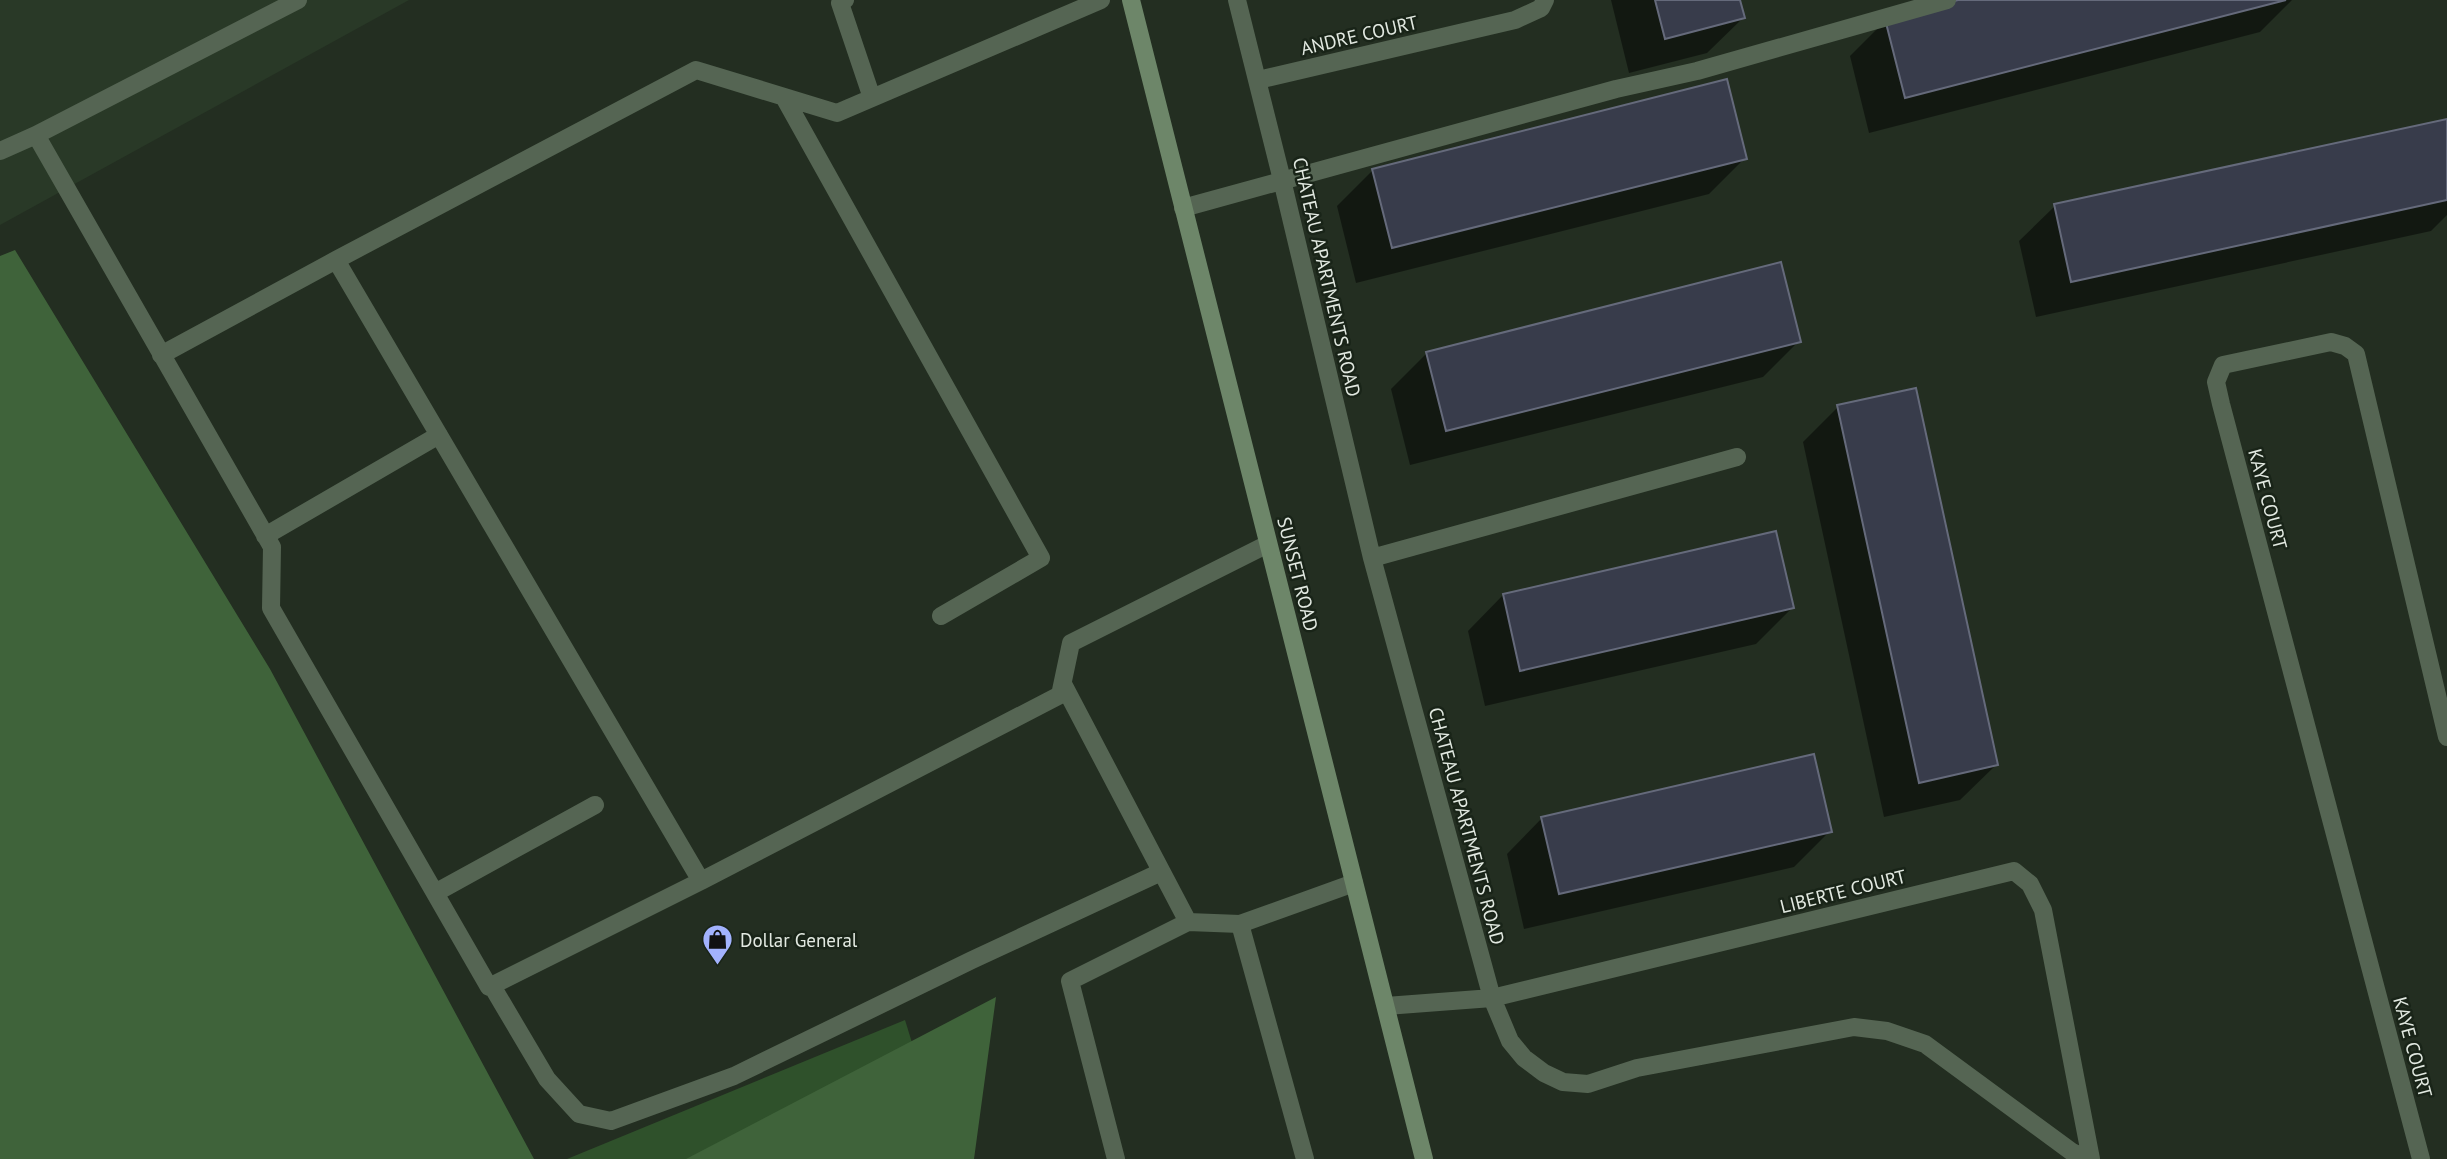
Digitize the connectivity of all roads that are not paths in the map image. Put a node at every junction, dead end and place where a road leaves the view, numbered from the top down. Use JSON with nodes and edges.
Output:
{"nodes":[{"id":1,"x":298,"y":0,"type":"edge"},
{"id":2,"x":1101,"y":0,"type":"edge"},
{"id":3,"x":1131,"y":0,"type":"edge"},
{"id":4,"x":1237,"y":0,"type":"edge"},
{"id":5,"x":1545,"y":0,"type":"edge"},
{"id":6,"x":1947,"y":0,"type":"edge"},
{"id":7,"x":841,"y":1,"type":"edge"},
{"id":8,"x":1258,"y":80,"type":"junction"},
{"id":9,"x":784,"y":97,"type":"junction"},
{"id":10,"x":872,"y":98,"type":"junction"},
{"id":11,"x":36,"y":135,"type":"junction"},
{"id":12,"x":0,"y":151,"type":"edge"},
{"id":13,"x":1282,"y":180,"type":"junction"},
{"id":14,"x":1183,"y":208,"type":"junction"},
{"id":15,"x":336,"y":260,"type":"junction"},
{"id":16,"x":161,"y":355,"type":"junction"},
{"id":17,"x":439,"y":435,"type":"junction"},
{"id":18,"x":1737,"y":457,"type":"dead end"},
{"id":19,"x":265,"y":536,"type":"junction"},
{"id":20,"x":1268,"y":544,"type":"junction"},
{"id":21,"x":1373,"y":558,"type":"junction"},
{"id":22,"x":941,"y":617,"type":"dead end"},
{"id":23,"x":1063,"y":684,"type":"junction"},
{"id":24,"x":2447,"y":737,"type":"edge"},
{"id":25,"x":595,"y":805,"type":"dead end"},
{"id":26,"x":1161,"y":872,"type":"junction"},
{"id":27,"x":701,"y":881,"type":"junction"},
{"id":28,"x":1354,"y":883,"type":"junction"},
{"id":29,"x":435,"y":892,"type":"junction"},
{"id":30,"x":1188,"y":922,"type":"junction"},
{"id":31,"x":1240,"y":923,"type":"junction"},
{"id":32,"x":492,"y":986,"type":"junction"},
{"id":33,"x":1492,"y":998,"type":"junction"},
{"id":34,"x":1386,"y":1006,"type":"junction"},
{"id":35,"x":1116,"y":1159,"type":"edge"},
{"id":36,"x":1305,"y":1159,"type":"edge"},
{"id":37,"x":1424,"y":1159,"type":"edge"},
{"id":38,"x":2089,"y":1159,"type":"edge"},
{"id":39,"x":2421,"y":1159,"type":"edge"}],
"edges":[{"from":1,"to":11,"type":"lane"},
{"from":2,"to":10,"type":"lane"},
{"from":3,"to":14,"type":"street","name":"SUNSET ROAD"},
{"from":4,"to":8,"type":"lane","name":"CHATEAU APARTMENTS ROAD"},
{"from":5,"to":8,"type":"lane","name":"ANDRE COURT"},
{"from":6,"to":13,"type":"lane"},
{"from":7,"to":10,"type":"lane"},
{"from":8,"to":13,"type":"lane","name":"CHATEAU APARTMENTS ROAD"},
{"from":9,"to":10,"type":"lane"},
{"from":9,"to":15,"type":"lane"},
{"from":9,"to":22,"type":"lane"},
{"from":11,"to":12,"type":"lane"},
{"from":11,"to":16,"type":"lane"},
{"from":13,"to":14,"type":"lane"},
{"from":13,"to":21,"type":"lane","name":"CHATEAU APARTMENTS ROAD"},
{"from":14,"to":20,"type":"street","name":"SUNSET ROAD"},
{"from":15,"to":16,"type":"lane"},
{"from":15,"to":17,"type":"lane"},
{"from":16,"to":19,"type":"lane"},
{"from":17,"to":19,"type":"lane"},
{"from":17,"to":27,"type":"lane"},
{"from":18,"to":21,"type":"lane"},
{"from":19,"to":29,"type":"lane"},
{"from":20,"to":23,"type":"lane"},
{"from":20,"to":28,"type":"street","name":"SUNSET ROAD"},
{"from":21,"to":33,"type":"lane","name":"CHATEAU APARTMENTS ROAD"},
{"from":23,"to":26,"type":"lane"},
{"from":23,"to":27,"type":"lane"},
{"from":24,"to":39,"type":"lane","name":"KAYE COURT"},
{"from":25,"to":29,"type":"lane"},
{"from":26,"to":30,"type":"lane"},
{"from":26,"to":32,"type":"lane"},
{"from":27,"to":32,"type":"lane"},
{"from":28,"to":31,"type":"lane"},
{"from":28,"to":34,"type":"street","name":"SUNSET ROAD"},
{"from":29,"to":32,"type":"lane"},
{"from":30,"to":31,"type":"lane"},
{"from":30,"to":35,"type":"lane"},
{"from":31,"to":36,"type":"lane"},
{"from":33,"to":34,"type":"lane","name":"LIBERTE COURT"},
{"from":33,"to":38,"type":"lane","name":"CHATEAU APARTMENTS ROAD"},
{"from":33,"to":38,"type":"lane","name":"LIBERTE COURT"},
{"from":34,"to":37,"type":"street","name":"SUNSET ROAD"}]}
